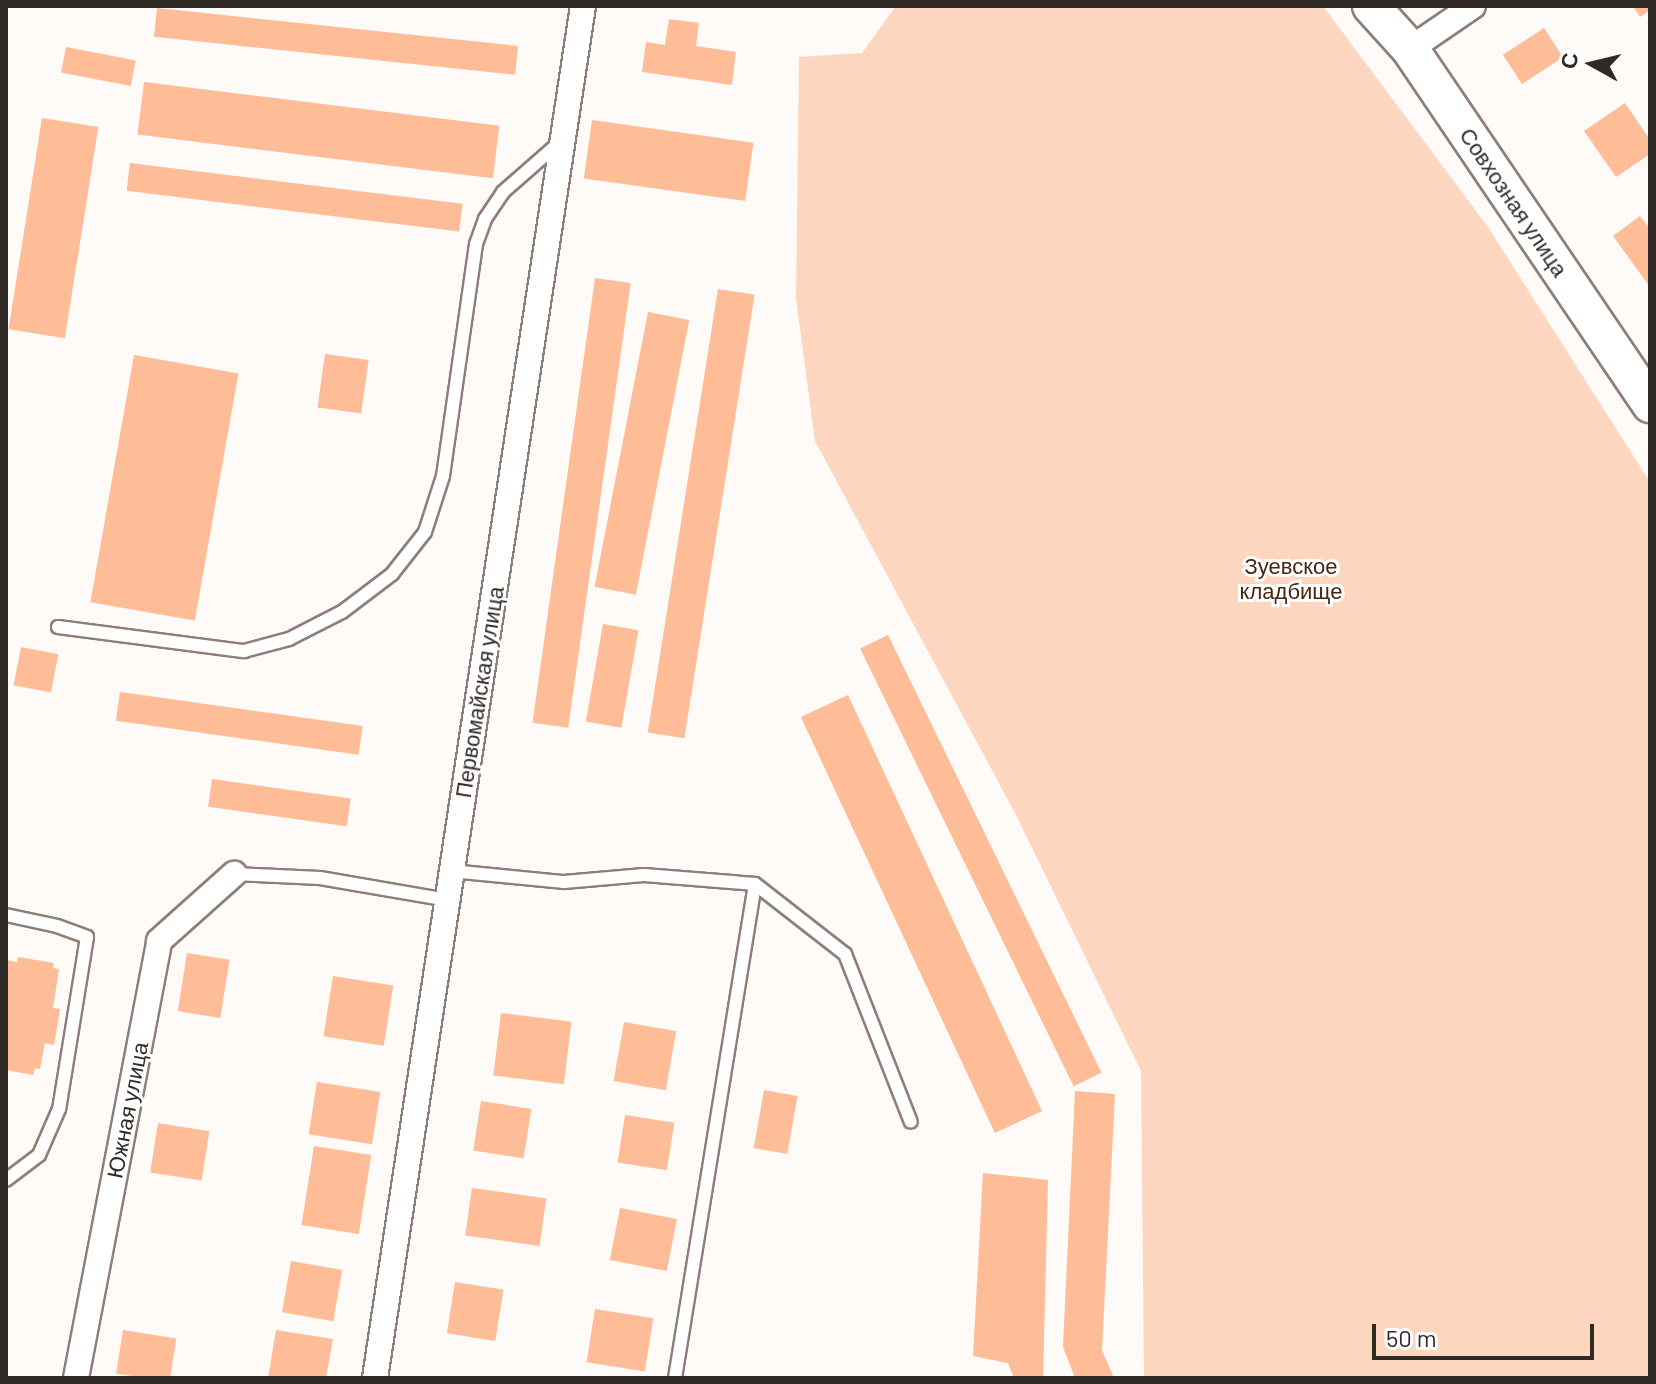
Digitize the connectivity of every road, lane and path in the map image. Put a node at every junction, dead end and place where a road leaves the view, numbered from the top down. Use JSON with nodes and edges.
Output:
{"nodes":[{"id":1,"x":583,"y":6,"type":"edge"},
{"id":2,"x":1371,"y":6,"type":"edge"},
{"id":3,"x":1473,"y":6,"type":"edge"},
{"id":4,"x":1410,"y":49,"type":"junction"},
{"id":5,"x":563,"y":138,"type":"junction"},
{"id":6,"x":1650,"y":404,"type":"edge"},
{"id":7,"x":58,"y":627,"type":"dead end"},
{"id":8,"x":451,"y":871,"type":"junction"},
{"id":9,"x":234,"y":874,"type":"joint"},
{"id":10,"x":755,"y":884,"type":"junction"},
{"id":11,"x":447,"y":900,"type":"junction"},
{"id":12,"x":6,"y":915,"type":"edge"},
{"id":13,"x":911,"y":1122,"type":"dead end"},
{"id":14,"x":6,"y":1180,"type":"edge"},
{"id":15,"x":76,"y":1378,"type":"edge"},
{"id":16,"x":375,"y":1378,"type":"edge"},
{"id":17,"x":675,"y":1378,"type":"edge"}],
"edges":[{"from":1,"to":5,"type":"street","name":"Первомайская улица"},
{"from":2,"to":4,"type":"street","name":"Совхозная улица"},
{"from":3,"to":4,"type":"street"},
{"from":4,"to":6,"type":"street","name":"Совхозная улица"},
{"from":5,"to":7,"type":"lane"},
{"from":5,"to":8,"type":"street","name":"Первомайская улица"},
{"from":8,"to":10,"type":"lane"},
{"from":8,"to":11,"type":"street","name":"Первомайская улица"},
{"from":9,"to":11,"type":"lane"},
{"from":9,"to":15,"type":"street","name":"Южная улица"},
{"from":10,"to":13,"type":"lane"},
{"from":10,"to":17,"type":"lane"},
{"from":11,"to":16,"type":"street","name":"Первомайская улица"},
{"from":12,"to":14,"type":"lane"}]}
